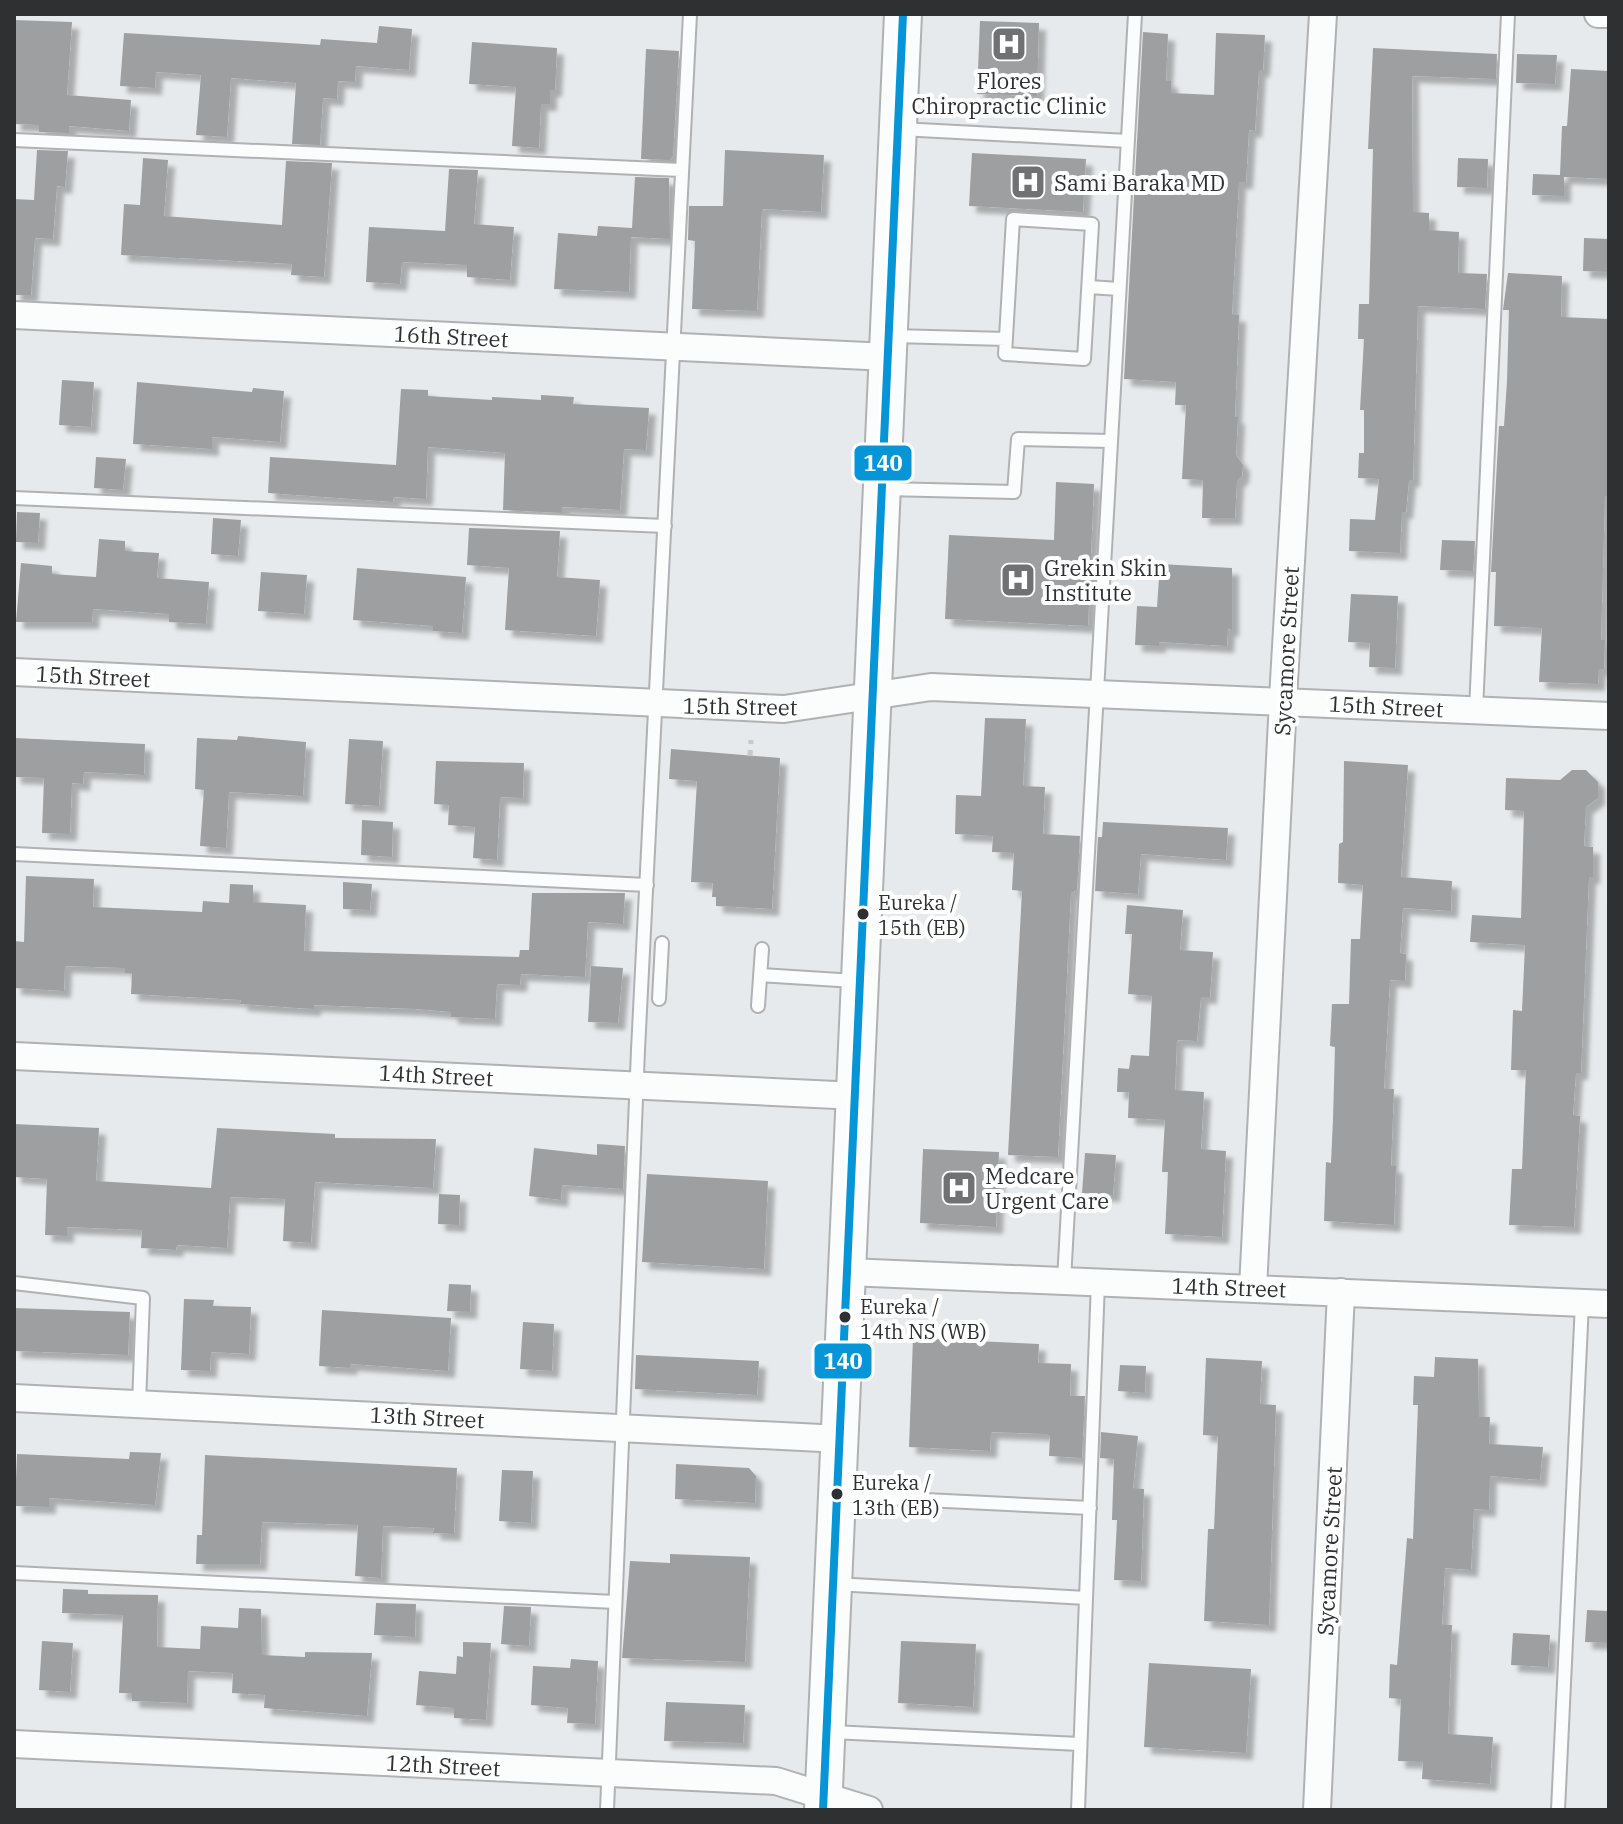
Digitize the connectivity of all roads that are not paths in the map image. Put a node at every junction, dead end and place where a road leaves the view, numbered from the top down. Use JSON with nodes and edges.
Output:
{"nodes":[{"id":1,"x":690,"y":14,"type":"edge"},
{"id":2,"x":903,"y":14,"type":"edge"},
{"id":3,"x":1135,"y":14,"type":"edge"},
{"id":4,"x":1323,"y":14,"type":"edge"},
{"id":5,"x":1508,"y":14,"type":"edge"},
{"id":6,"x":1598,"y":14,"type":"edge"},
{"id":7,"x":1609,"y":14,"type":"edge"},
{"id":8,"x":897,"y":129,"type":"junction"},
{"id":9,"x":14,"y":140,"type":"edge"},
{"id":10,"x":1128,"y":141,"type":"junction"},
{"id":11,"x":681,"y":170,"type":"junction"},
{"id":12,"x":1089,"y":287,"type":"junction"},
{"id":13,"x":1119,"y":289,"type":"junction"},
{"id":14,"x":14,"y":315,"type":"edge"},
{"id":15,"x":1006,"y":339,"type":"junction"},
{"id":16,"x":672,"y":346,"type":"junction"},
{"id":17,"x":888,"y":346,"type":"junction"},
{"id":18,"x":1110,"y":441,"type":"junction"},
{"id":19,"x":882,"y":488,"type":"junction"},
{"id":20,"x":14,"y":498,"type":"edge"},
{"id":21,"x":665,"y":526,"type":"junction"},
{"id":22,"x":14,"y":672,"type":"edge"},
{"id":23,"x":1095,"y":694,"type":"junction"},
{"id":24,"x":874,"y":695,"type":"junction"},
{"id":25,"x":1283,"y":702,"type":"junction"},
{"id":26,"x":656,"y":703,"type":"junction"},
{"id":27,"x":1476,"y":710,"type":"junction"},
{"id":28,"x":1609,"y":716,"type":"edge"},
{"id":29,"x":14,"y":854,"type":"edge"},
{"id":30,"x":647,"y":885,"type":"junction"},
{"id":31,"x":662,"y":943,"type":"dead end"},
{"id":32,"x":762,"y":949,"type":"dead end"},
{"id":33,"x":760,"y":975,"type":"junction"},
{"id":34,"x":862,"y":981,"type":"junction"},
{"id":35,"x":659,"y":999,"type":"dead end"},
{"id":36,"x":758,"y":1006,"type":"dead end"},
{"id":37,"x":14,"y":1056,"type":"edge"},
{"id":38,"x":636,"y":1084,"type":"junction"},
{"id":39,"x":857,"y":1096,"type":"junction"},
{"id":40,"x":848,"y":1272,"type":"junction"},
{"id":41,"x":1064,"y":1280,"type":"junction"},
{"id":42,"x":1098,"y":1282,"type":"junction"},
{"id":43,"x":14,"y":1283,"type":"edge"},
{"id":44,"x":1253,"y":1288,"type":"junction"},
{"id":45,"x":1341,"y":1292,"type":"junction"},
{"id":46,"x":1582,"y":1303,"type":"junction"},
{"id":47,"x":1609,"y":1304,"type":"edge"},
{"id":48,"x":14,"y":1398,"type":"edge"},
{"id":49,"x":139,"y":1404,"type":"junction"},
{"id":50,"x":622,"y":1426,"type":"junction"},
{"id":51,"x":841,"y":1439,"type":"junction"},
{"id":52,"x":839,"y":1496,"type":"junction"},
{"id":53,"x":1090,"y":1508,"type":"junction"},
{"id":54,"x":14,"y":1573,"type":"edge"},
{"id":55,"x":835,"y":1584,"type":"junction"},
{"id":56,"x":1086,"y":1598,"type":"junction"},
{"id":57,"x":615,"y":1602,"type":"junction"},
{"id":58,"x":827,"y":1732,"type":"junction"},
{"id":59,"x":14,"y":1744,"type":"edge"},
{"id":60,"x":1080,"y":1744,"type":"junction"},
{"id":61,"x":609,"y":1773,"type":"junction"},
{"id":62,"x":823,"y":1802,"type":"edge"},
{"id":63,"x":607,"y":1810,"type":"edge"},
{"id":64,"x":869,"y":1810,"type":"edge"},
{"id":65,"x":1078,"y":1810,"type":"edge"},
{"id":66,"x":1317,"y":1810,"type":"edge"},
{"id":67,"x":1558,"y":1810,"type":"edge"}],
"edges":[{"from":1,"to":11,"type":"lane"},
{"from":2,"to":8,"type":"main road"},
{"from":3,"to":10,"type":"lane"},
{"from":4,"to":25,"type":"street","name":"Sycamore Street"},
{"from":5,"to":27,"type":"lane"},
{"from":6,"to":7,"type":"street"},
{"from":8,"to":10,"type":"lane"},
{"from":8,"to":17,"type":"main road"},
{"from":9,"to":11,"type":"lane"},
{"from":10,"to":13,"type":"lane"},
{"from":11,"to":16,"type":"lane"},
{"from":12,"to":13,"type":"lane"},
{"from":12,"to":15,"type":"lane"},
{"from":12,"to":15,"type":"lane"},
{"from":13,"to":18,"type":"lane"},
{"from":14,"to":16,"type":"street","name":"16th Street"},
{"from":15,"to":17,"type":"lane"},
{"from":16,"to":17,"type":"street","name":"16th Street"},
{"from":16,"to":21,"type":"lane"},
{"from":17,"to":19,"type":"main road"},
{"from":18,"to":19,"type":"lane"},
{"from":18,"to":23,"type":"lane"},
{"from":19,"to":24,"type":"main road"},
{"from":20,"to":21,"type":"lane"},
{"from":21,"to":26,"type":"lane"},
{"from":22,"to":26,"type":"street","name":"15th Street"},
{"from":23,"to":24,"type":"street","name":"15th Street"},
{"from":23,"to":25,"type":"street","name":"15th Street"},
{"from":23,"to":41,"type":"lane"},
{"from":24,"to":26,"type":"street","name":"15th Street"},
{"from":24,"to":34,"type":"main road"},
{"from":25,"to":27,"type":"street","name":"15th Street"},
{"from":25,"to":44,"type":"street","name":"Sycamore Street"},
{"from":26,"to":30,"type":"lane"},
{"from":27,"to":28,"type":"street","name":"15th Street"},
{"from":29,"to":30,"type":"lane"},
{"from":30,"to":38,"type":"lane"},
{"from":31,"to":35,"type":"lane"},
{"from":32,"to":33,"type":"lane"},
{"from":33,"to":34,"type":"lane"},
{"from":33,"to":36,"type":"lane"},
{"from":34,"to":39,"type":"main road"},
{"from":37,"to":38,"type":"street","name":"14th Street"},
{"from":38,"to":39,"type":"street","name":"14th Street"},
{"from":38,"to":50,"type":"lane"},
{"from":39,"to":40,"type":"main road"},
{"from":40,"to":41,"type":"street","name":"14th Street"},
{"from":40,"to":51,"type":"main road"},
{"from":41,"to":42,"type":"street","name":"14th Street"},
{"from":42,"to":44,"type":"street","name":"14th Street"},
{"from":42,"to":53,"type":"lane"},
{"from":43,"to":49,"type":"lane"},
{"from":44,"to":45,"type":"street","name":"14th Street"},
{"from":45,"to":46,"type":"street","name":"14th Street"},
{"from":45,"to":66,"type":"street","name":"Sycamore Street"},
{"from":46,"to":47,"type":"street","name":"14th Street"},
{"from":46,"to":67,"type":"lane"},
{"from":48,"to":49,"type":"street","name":"13th Street"},
{"from":49,"to":50,"type":"street","name":"13th Street"},
{"from":50,"to":51,"type":"street","name":"13th Street"},
{"from":50,"to":57,"type":"lane"},
{"from":51,"to":52,"type":"main road"},
{"from":52,"to":53,"type":"lane"},
{"from":52,"to":55,"type":"main road"},
{"from":53,"to":56,"type":"lane"},
{"from":54,"to":57,"type":"lane"},
{"from":55,"to":56,"type":"lane"},
{"from":55,"to":58,"type":"main road"},
{"from":56,"to":60,"type":"lane"},
{"from":57,"to":61,"type":"lane"},
{"from":58,"to":60,"type":"lane"},
{"from":58,"to":62,"type":"main road"},
{"from":59,"to":61,"type":"street","name":"12th Street"},
{"from":60,"to":65,"type":"lane"},
{"from":61,"to":62,"type":"street","name":"12th Street"},
{"from":61,"to":63,"type":"lane"},
{"from":62,"to":64,"type":"street","name":"12th Street"}]}
